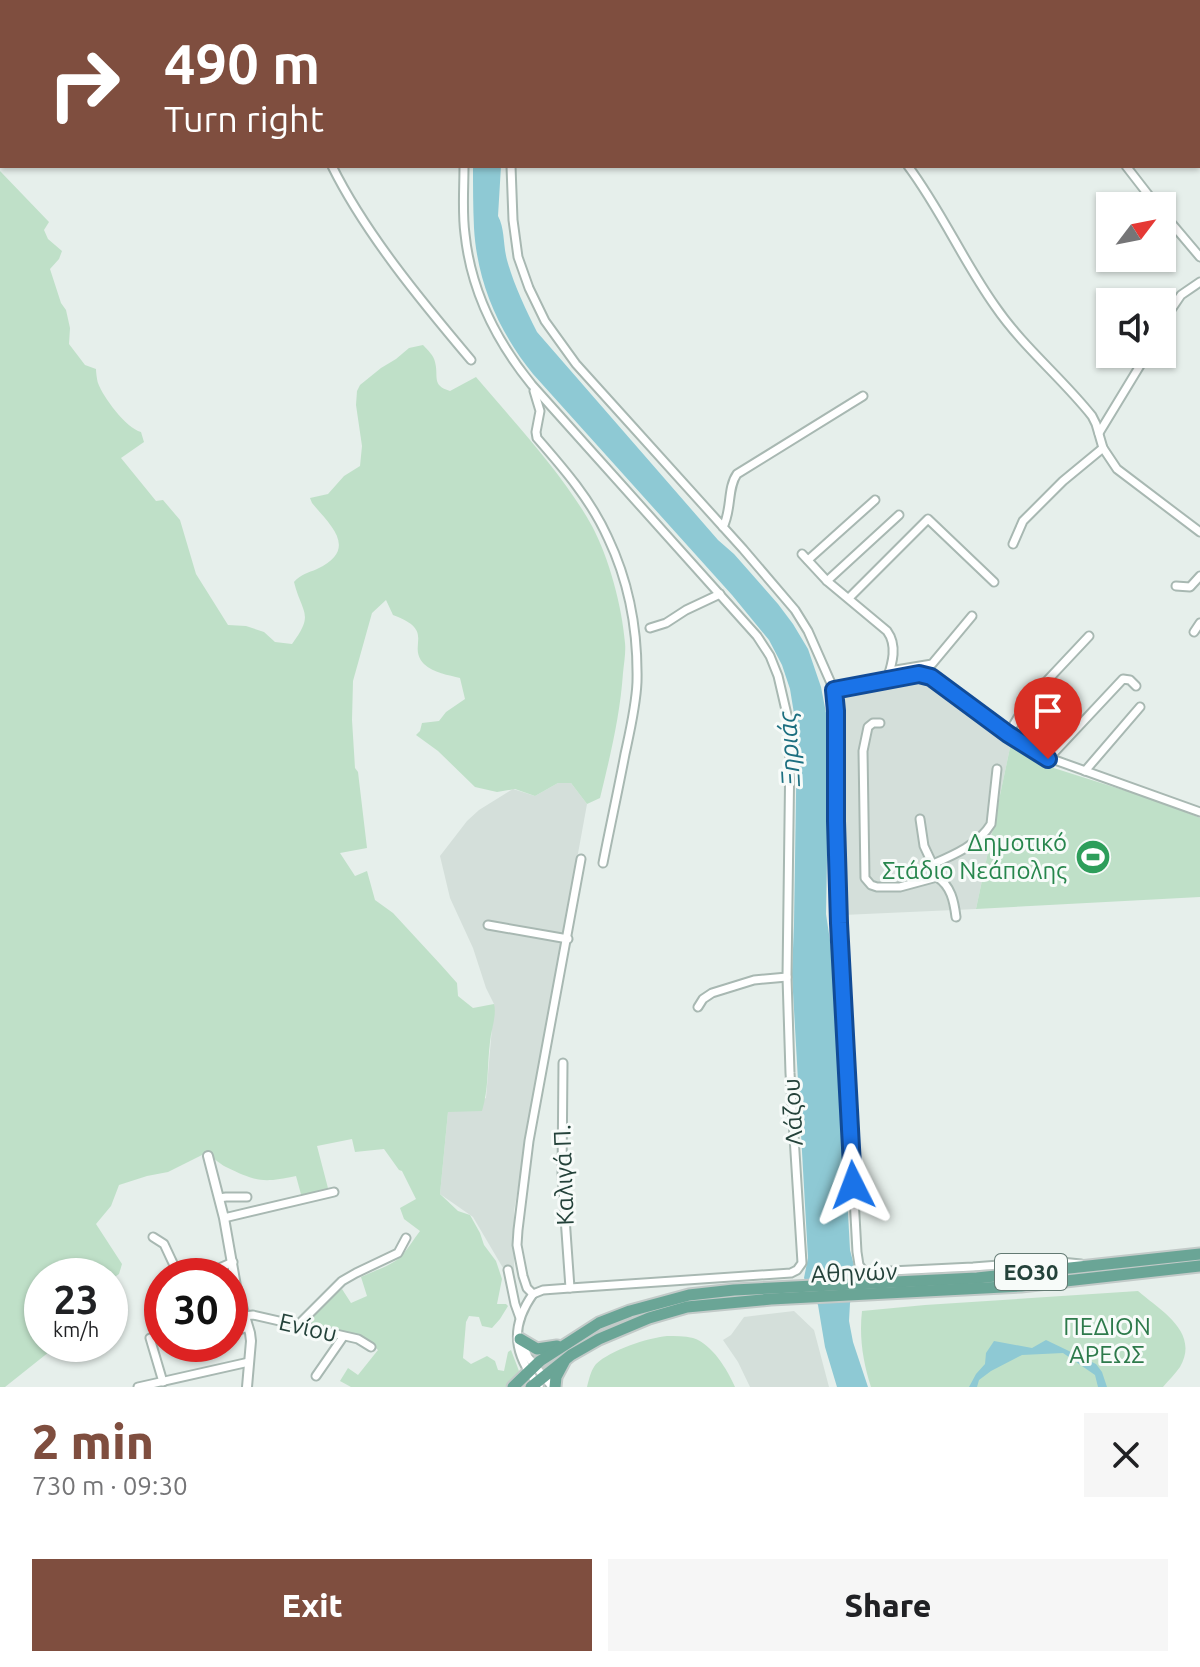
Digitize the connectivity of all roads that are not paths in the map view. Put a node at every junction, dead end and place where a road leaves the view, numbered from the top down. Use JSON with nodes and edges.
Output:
{"nodes":[{"id":1,"x":333,"y":168,"type":"edge"},
{"id":2,"x":464,"y":168,"type":"edge"},
{"id":3,"x":511,"y":168,"type":"edge"},
{"id":4,"x":909,"y":168,"type":"edge"},
{"id":5,"x":1128,"y":168,"type":"edge"},
{"id":6,"x":1146,"y":192,"type":"edge"},
{"id":7,"x":1176,"y":229,"type":"edge"},
{"id":8,"x":1200,"y":257,"type":"edge"},
{"id":9,"x":1200,"y":282,"type":"edge"},
{"id":10,"x":1176,"y":302,"type":"edge"},
{"id":11,"x":471,"y":360,"type":"dead end"},
{"id":12,"x":1138,"y":368,"type":"edge"},
{"id":13,"x":532,"y":385,"type":"junction"},
{"id":14,"x":863,"y":396,"type":"dead end"},
{"id":15,"x":1099,"y":433,"type":"junction"},
{"id":16,"x":1103,"y":448,"type":"junction"},
{"id":17,"x":875,"y":500,"type":"dead end"},
{"id":18,"x":899,"y":515,"type":"dead end"},
{"id":19,"x":723,"y":527,"type":"junction"},
{"id":20,"x":1200,"y":532,"type":"edge"},
{"id":21,"x":1013,"y":544,"type":"dead end"},
{"id":22,"x":802,"y":554,"type":"dead end"},
{"id":23,"x":808,"y":560,"type":"junction"},
{"id":24,"x":1200,"y":576,"type":"edge"},
{"id":25,"x":827,"y":581,"type":"junction"},
{"id":26,"x":994,"y":582,"type":"dead end"},
{"id":27,"x":1176,"y":586,"type":"dead end"},
{"id":28,"x":720,"y":594,"type":"junction"},
{"id":29,"x":849,"y":598,"type":"junction"},
{"id":30,"x":972,"y":616,"type":"dead end"},
{"id":31,"x":1200,"y":623,"type":"edge"},
{"id":32,"x":650,"y":628,"type":"dead end"},
{"id":33,"x":1194,"y":632,"type":"dead end"},
{"id":34,"x":1089,"y":636,"type":"dead end"},
{"id":35,"x":890,"y":671,"type":"junction"},
{"id":36,"x":887,"y":680,"type":"junction"},
{"id":37,"x":1136,"y":686,"type":"dead end"},
{"id":38,"x":834,"y":690,"type":"junction"},
{"id":39,"x":1140,"y":707,"type":"dead end"},
{"id":40,"x":880,"y":723,"type":"dead end"},
{"id":41,"x":1008,"y":734,"type":"junction"},
{"id":42,"x":1048,"y":759,"type":"junction"},
{"id":43,"x":997,"y":769,"type":"dead end"},
{"id":44,"x":1085,"y":771,"type":"junction"},
{"id":45,"x":1200,"y":812,"type":"edge"},
{"id":46,"x":920,"y":819,"type":"dead end"},
{"id":47,"x":581,"y":859,"type":"dead end"},
{"id":48,"x":603,"y":863,"type":"dead end"},
{"id":49,"x":933,"y":864,"type":"junction"},
{"id":50,"x":939,"y":878,"type":"junction"},
{"id":51,"x":956,"y":917,"type":"dead end"},
{"id":52,"x":488,"y":925,"type":"dead end"},
{"id":53,"x":568,"y":939,"type":"junction"},
{"id":54,"x":787,"y":977,"type":"junction"},
{"id":55,"x":698,"y":1007,"type":"dead end"},
{"id":56,"x":563,"y":1063,"type":"dead end"},
{"id":57,"x":208,"y":1156,"type":"dead end"},
{"id":58,"x":334,"y":1192,"type":"dead end"},
{"id":59,"x":247,"y":1197,"type":"dead end"},
{"id":60,"x":219,"y":1198,"type":"junction"},
{"id":61,"x":224,"y":1218,"type":"junction"},
{"id":62,"x":153,"y":1237,"type":"dead end"},
{"id":63,"x":406,"y":1238,"type":"dead end"},
{"id":64,"x":1200,"y":1254,"type":"edge"},
{"id":65,"x":171,"y":1258,"type":"edge"},
{"id":66,"x":232,"y":1258,"type":"edge"},
{"id":67,"x":1087,"y":1265,"type":"junction"},
{"id":68,"x":1200,"y":1266,"type":"edge"},
{"id":69,"x":508,"y":1270,"type":"dead end"},
{"id":70,"x":794,"y":1272,"type":"joint"},
{"id":71,"x":570,"y":1288,"type":"junction"},
{"id":72,"x":862,"y":1290,"type":"junction"},
{"id":73,"x":805,"y":1292,"type":"junction"},
{"id":74,"x":533,"y":1294,"type":"junction"},
{"id":75,"x":248,"y":1316,"type":"edge"},
{"id":76,"x":520,"y":1318,"type":"junction"},
{"id":77,"x":297,"y":1326,"type":"junction"},
{"id":78,"x":248,"y":1327,"type":"edge"},
{"id":79,"x":518,"y":1335,"type":"junction"},
{"id":80,"x":343,"y":1337,"type":"junction"},
{"id":81,"x":569,"y":1342,"type":"junction"},
{"id":82,"x":371,"y":1347,"type":"dead end"},
{"id":83,"x":571,"y":1355,"type":"junction"},
{"id":84,"x":157,"y":1362,"type":"edge"},
{"id":85,"x":249,"y":1362,"type":"junction"},
{"id":86,"x":187,"y":1376,"type":"junction"},
{"id":87,"x":316,"y":1376,"type":"dead end"},
{"id":88,"x":535,"y":1378,"type":"edge"},
{"id":89,"x":163,"y":1382,"type":"junction"},
{"id":90,"x":138,"y":1387,"type":"edge"},
{"id":91,"x":191,"y":1387,"type":"edge"},
{"id":92,"x":246,"y":1387,"type":"edge"},
{"id":93,"x":513,"y":1387,"type":"edge"},
{"id":94,"x":554,"y":1387,"type":"edge"}],
"edges":[{"from":1,"to":11,"type":"street"},
{"from":2,"to":13,"type":"street","name":"Λάζου"},
{"from":3,"to":19,"type":"street"},
{"from":4,"to":15,"type":"street"},
{"from":5,"to":6,"type":"street"},
{"from":7,"to":8,"type":"street"},
{"from":9,"to":10,"type":"street"},
{"from":12,"to":15,"type":"street"},
{"from":13,"to":28,"type":"street","name":"Λάζου"},
{"from":13,"to":48,"type":"street"},
{"from":14,"to":19,"type":"street"},
{"from":15,"to":16,"type":"street"},
{"from":16,"to":20,"type":"street"},
{"from":16,"to":21,"type":"street"},
{"from":17,"to":23,"type":"street"},
{"from":18,"to":25,"type":"street"},
{"from":19,"to":38,"type":"street"},
{"from":22,"to":23,"type":"street"},
{"from":23,"to":25,"type":"street"},
{"from":24,"to":27,"type":"street"},
{"from":25,"to":29,"type":"street"},
{"from":26,"to":29,"type":"street"},
{"from":28,"to":32,"type":"street"},
{"from":28,"to":54,"type":"street","name":"Λάζου"},
{"from":29,"to":35,"type":"street"},
{"from":30,"to":35,"type":"street"},
{"from":31,"to":33,"type":"street"},
{"from":34,"to":41,"type":"street"},
{"from":35,"to":36,"type":"street"},
{"from":36,"to":38,"type":"street"},
{"from":36,"to":41,"type":"street"},
{"from":37,"to":42,"type":"street"},
{"from":38,"to":67,"type":"street","name":"Αθηνών"},
{"from":39,"to":44,"type":"street"},
{"from":40,"to":50,"type":"street"},
{"from":41,"to":42,"type":"street"},
{"from":42,"to":44,"type":"street"},
{"from":43,"to":49,"type":"street"},
{"from":44,"to":45,"type":"street"},
{"from":46,"to":49,"type":"street"},
{"from":47,"to":53,"type":"street"},
{"from":49,"to":50,"type":"street"},
{"from":50,"to":51,"type":"street"},
{"from":52,"to":53,"type":"street"},
{"from":53,"to":74,"type":"street"},
{"from":54,"to":55,"type":"street"},
{"from":54,"to":70,"type":"street","name":"Λάζου"},
{"from":56,"to":71,"type":"street","name":"Καλιγά Π."},
{"from":57,"to":60,"type":"street"},
{"from":58,"to":61,"type":"street"},
{"from":59,"to":60,"type":"street"},
{"from":60,"to":61,"type":"street"},
{"from":61,"to":66,"type":"street"},
{"from":62,"to":65,"type":"street"},
{"from":63,"to":77,"type":"street"},
{"from":64,"to":67,"type":"main road","name":"Αθηνών","number":"ΕΟ30"},
{"from":67,"to":72,"type":"main road","name":"Αθηνών","number":"ΕΟ30"},
{"from":68,"to":72,"type":"main road","name":"Αθηνών","number":"ΕΟ30"},
{"from":69,"to":76,"type":"street"},
{"from":70,"to":71,"type":"street","name":"Αθηνών"},
{"from":71,"to":74,"type":"street","name":"Αθηνών"},
{"from":72,"to":73,"type":"main road","name":"Αθηνών","number":"ΕΟ30"},
{"from":73,"to":81,"type":"main road","name":"Αθηνών","number":"ΕΟ30"},
{"from":73,"to":83,"type":"main road","name":"Αθηνών","number":"ΕΟ30"},
{"from":74,"to":76,"type":"street"},
{"from":75,"to":77,"type":"street","name":"Ενίου"},
{"from":76,"to":79,"type":"street"},
{"from":77,"to":80,"type":"street","name":"Ενίου"},
{"from":78,"to":85,"type":"street"},
{"from":79,"to":81,"type":"main road"},
{"from":79,"to":88,"type":"street"},
{"from":80,"to":82,"type":"street","name":"Ενίου"},
{"from":80,"to":87,"type":"street"},
{"from":81,"to":88,"type":"main road","name":"Αθηνών","number":"ΕΟ30"},
{"from":83,"to":88,"type":"main road","name":"Αθηνών","number":"ΕΟ30"},
{"from":83,"to":94,"type":"main road"},
{"from":84,"to":89,"type":"street"},
{"from":85,"to":86,"type":"street"},
{"from":85,"to":92,"type":"street"},
{"from":86,"to":89,"type":"street"},
{"from":86,"to":91,"type":"street"},
{"from":88,"to":93,"type":"main road","name":"Αθηνών","number":"ΕΟ30"},
{"from":88,"to":94,"type":"street"},
{"from":89,"to":90,"type":"street"}]}
